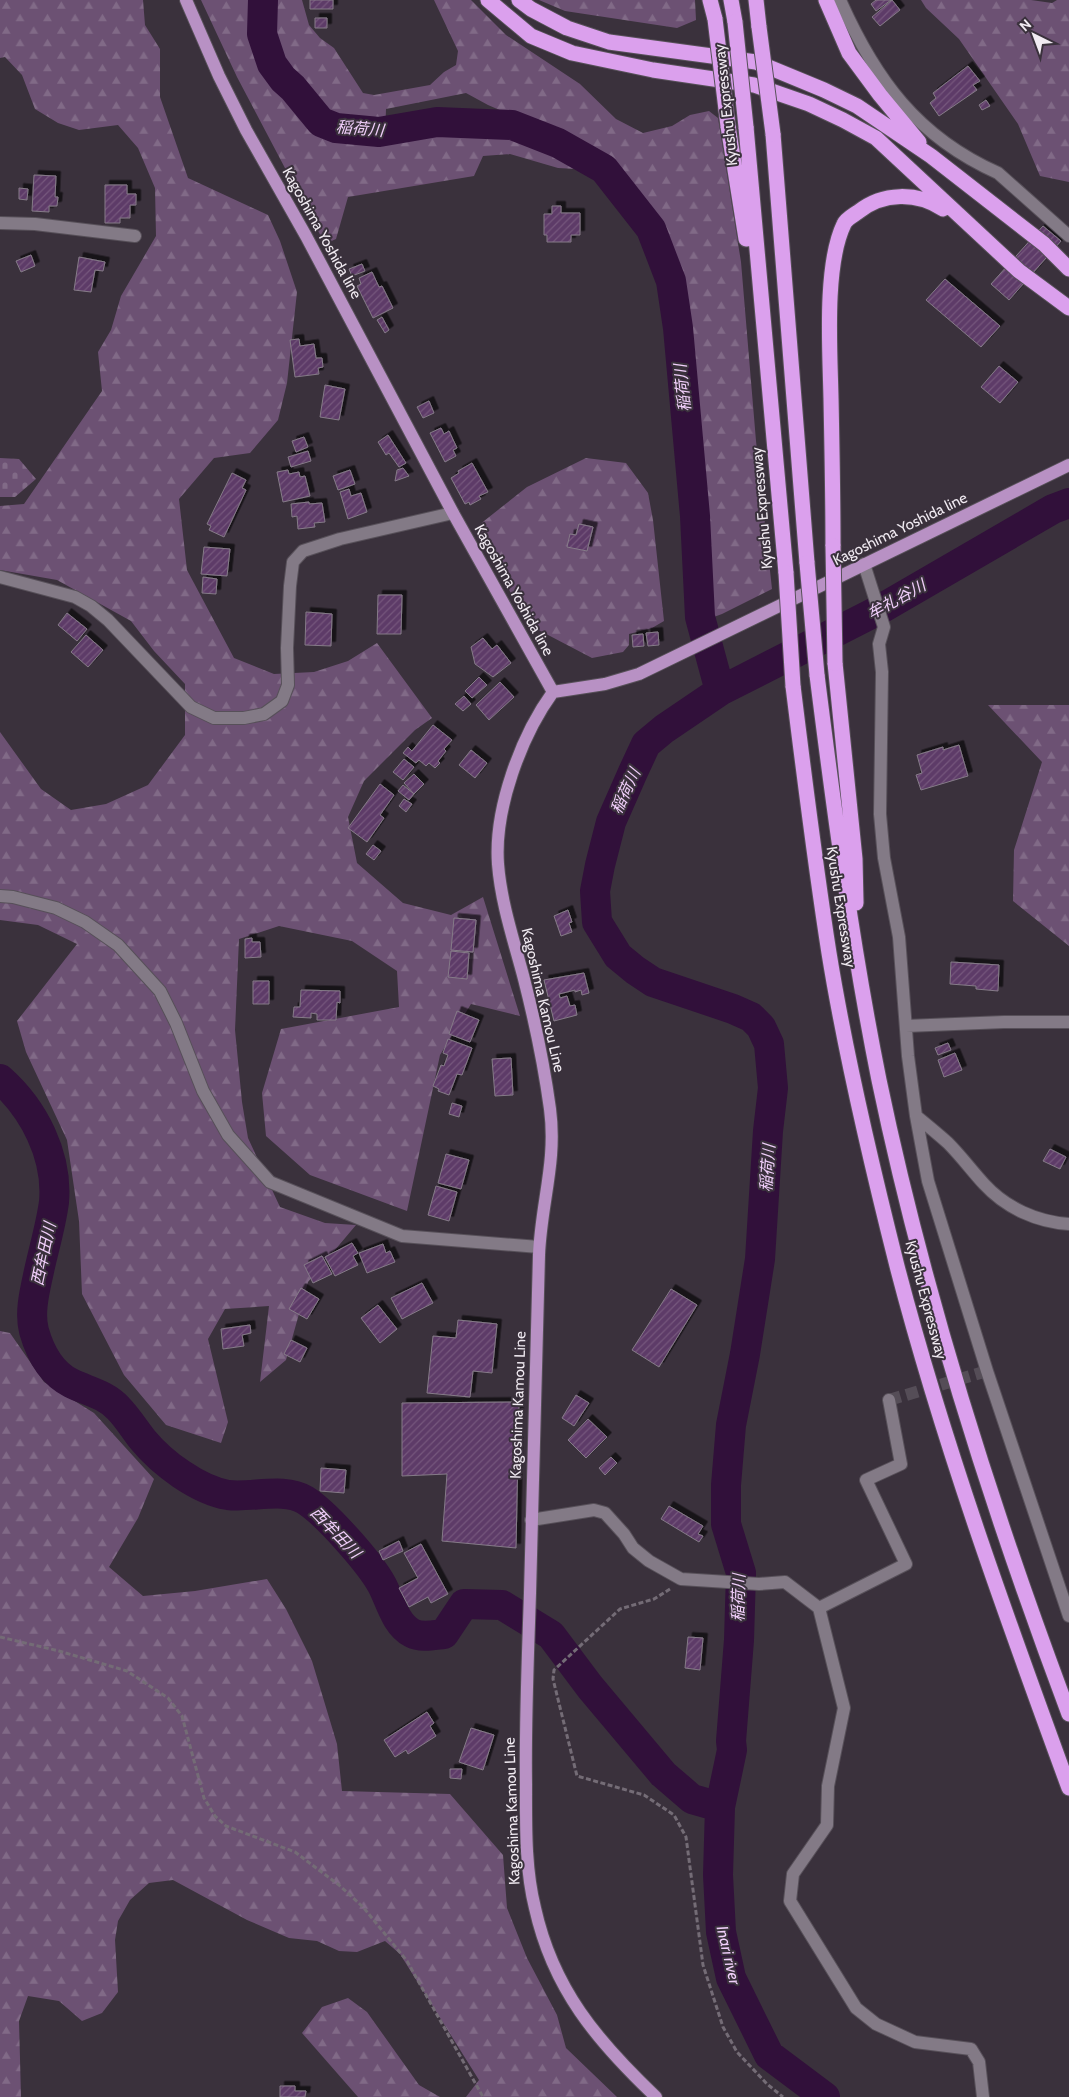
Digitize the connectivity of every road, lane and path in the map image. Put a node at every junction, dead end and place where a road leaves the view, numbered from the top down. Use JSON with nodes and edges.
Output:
{"nodes":[{"id":1,"x":186,"y":0,"type":"edge"},
{"id":2,"x":488,"y":0,"type":"edge"},
{"id":3,"x":519,"y":0,"type":"edge"},
{"id":4,"x":710,"y":0,"type":"edge"},
{"id":5,"x":732,"y":0,"type":"edge"},
{"id":6,"x":756,"y":0,"type":"edge"},
{"id":7,"x":826,"y":0,"type":"edge"},
{"id":8,"x":840,"y":0,"type":"edge"},
{"id":9,"x":931,"y":156,"type":"junction"},
{"id":10,"x":0,"y":223,"type":"edge"},
{"id":11,"x":979,"y":234,"type":"junction"},
{"id":12,"x":135,"y":236,"type":"dead end"},
{"id":13,"x":1069,"y":236,"type":"edge"},
{"id":14,"x":1069,"y":270,"type":"edge"},
{"id":15,"x":1069,"y":308,"type":"edge"},
{"id":16,"x":765,"y":354,"type":"junction"},
{"id":17,"x":1069,"y":465,"type":"edge"},
{"id":18,"x":453,"y":513,"type":"junction"},
{"id":19,"x":864,"y":564,"type":"junction"},
{"id":20,"x":0,"y":578,"type":"edge"},
{"id":21,"x":553,"y":692,"type":"junction"},
{"id":22,"x":0,"y":896,"type":"edge"},
{"id":23,"x":857,"y":961,"type":"junction"},
{"id":24,"x":1069,"y":1022,"type":"edge"},
{"id":25,"x":906,"y":1026,"type":"junction"},
{"id":26,"x":916,"y":1116,"type":"junction"},
{"id":27,"x":1069,"y":1224,"type":"edge"},
{"id":28,"x":539,"y":1247,"type":"junction"},
{"id":29,"x":889,"y":1400,"type":"dead end"},
{"id":30,"x":531,"y":1520,"type":"junction"},
{"id":31,"x":681,"y":1579,"type":"junction"},
{"id":32,"x":819,"y":1608,"type":"junction"},
{"id":33,"x":1069,"y":1616,"type":"edge"},
{"id":34,"x":0,"y":1637,"type":"edge"},
{"id":35,"x":1069,"y":1714,"type":"edge"},
{"id":36,"x":1069,"y":1788,"type":"edge"},
{"id":37,"x":483,"y":2097,"type":"edge"},
{"id":38,"x":656,"y":2097,"type":"edge"},
{"id":39,"x":783,"y":2097,"type":"edge"},
{"id":40,"x":983,"y":2097,"type":"edge"}],
"edges":[{"from":1,"to":18,"type":"main road","name":"Kagoshima Yoshida line"},
{"from":2,"to":11,"type":"highway"},
{"from":3,"to":9,"type":"highway"},
{"from":4,"to":16,"type":"highway","bridge":true},
{"from":5,"to":16,"type":"highway","name":"Kyushu Expressway","bridge":true},
{"from":6,"to":23,"type":"highway","name":"Kyushu Expressway","bridge":true},
{"from":7,"to":9,"type":"highway"},
{"from":8,"to":13,"type":"street"},
{"from":9,"to":14,"type":"highway"},
{"from":10,"to":12,"type":"street"},
{"from":11,"to":15,"type":"highway"},
{"from":11,"to":23,"type":"highway","bridge":true},
{"from":16,"to":36,"type":"highway","name":"Kyushu Expressway","bridge":true},
{"from":17,"to":19,"type":"main road","name":"Kagoshima Yoshida line"},
{"from":18,"to":20,"type":"street"},
{"from":18,"to":21,"type":"main road","name":"Kagoshima Yoshida line"},
{"from":19,"to":21,"type":"main road","name":"Kagoshima Yoshida line"},
{"from":19,"to":25,"type":"street"},
{"from":21,"to":28,"type":"main road","name":"Kagoshima Kamou Line"},
{"from":22,"to":28,"type":"street"},
{"from":23,"to":35,"type":"highway","name":"Kyushu Expressway"},
{"from":24,"to":25,"type":"street"},
{"from":25,"to":26,"type":"street"},
{"from":26,"to":27,"type":"street"},
{"from":26,"to":33,"type":"street"},
{"from":28,"to":30,"type":"main road","name":"Kagoshima Kamou Line"},
{"from":29,"to":32,"type":"street"},
{"from":30,"to":31,"type":"street"},
{"from":30,"to":38,"type":"main road","name":"Kagoshima Kamou Line"},
{"from":31,"to":32,"type":"street"},
{"from":31,"to":39,"type":"path"},
{"from":32,"to":40,"type":"street"},
{"from":34,"to":37,"type":"path"}]}
